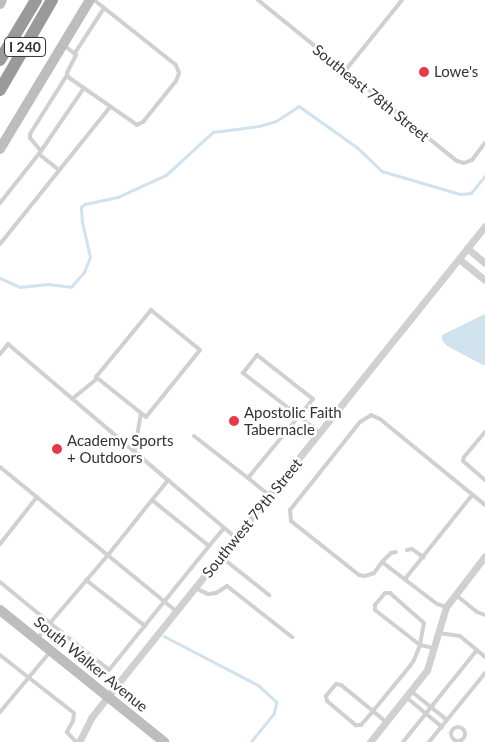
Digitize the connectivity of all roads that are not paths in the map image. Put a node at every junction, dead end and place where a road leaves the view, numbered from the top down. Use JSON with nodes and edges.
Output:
{"nodes":[{"id":1,"x":2,"y":0,"type":"edge"},
{"id":2,"x":35,"y":0,"type":"edge"},
{"id":3,"x":92,"y":0,"type":"edge"},
{"id":4,"x":258,"y":0,"type":"edge"},
{"id":5,"x":402,"y":0,"type":"edge"},
{"id":6,"x":52,"y":1,"type":"edge"},
{"id":7,"x":264,"y":2,"type":"edge"},
{"id":8,"x":0,"y":4,"type":"edge"},
{"id":9,"x":104,"y":8,"type":"junction"},
{"id":10,"x":64,"y":44,"type":"junction"},
{"id":11,"x":75,"y":53,"type":"junction"},
{"id":12,"x":0,"y":60,"type":"edge"},
{"id":13,"x":344,"y":72,"type":"junction"},
{"id":14,"x":67,"y":75,"type":"junction"},
{"id":15,"x":84,"y":88,"type":"junction"},
{"id":16,"x":0,"y":90,"type":"edge"},
{"id":17,"x":110,"y":107,"type":"junction"},
{"id":18,"x":485,"y":144,"type":"edge"},
{"id":19,"x":0,"y":149,"type":"edge"},
{"id":20,"x":40,"y":152,"type":"junction"},
{"id":21,"x":59,"y":170,"type":"junction"},
{"id":22,"x":0,"y":203,"type":"edge"},
{"id":23,"x":485,"y":226,"type":"edge"},
{"id":24,"x":0,"y":244,"type":"edge"},
{"id":25,"x":467,"y":248,"type":"junction"},
{"id":26,"x":459,"y":259,"type":"junction"},
{"id":27,"x":485,"y":263,"type":"edge"},
{"id":28,"x":485,"y":280,"type":"edge"},
{"id":29,"x":0,"y":354,"type":"edge"},
{"id":30,"x":98,"y":378,"type":"junction"},
{"id":31,"x":72,"y":399,"type":"junction"},
{"id":32,"x":142,"y":414,"type":"junction"},
{"id":33,"x":299,"y":416,"type":"junction"},
{"id":34,"x":485,"y":432,"type":"edge"},
{"id":35,"x":320,"y":433,"type":"junction"},
{"id":36,"x":194,"y":436,"type":"dead end"},
{"id":37,"x":134,"y":453,"type":"junction"},
{"id":38,"x":0,"y":467,"type":"edge"},
{"id":39,"x":248,"y":478,"type":"junction"},
{"id":40,"x":168,"y":480,"type":"junction"},
{"id":41,"x":485,"y":480,"type":"edge"},
{"id":42,"x":270,"y":495,"type":"junction"},
{"id":43,"x":472,"y":495,"type":"junction"},
{"id":44,"x":38,"y":497,"type":"junction"},
{"id":45,"x":152,"y":500,"type":"junction"},
{"id":46,"x":485,"y":505,"type":"edge"},
{"id":47,"x":224,"y":528,"type":"junction"},
{"id":48,"x":236,"y":537,"type":"junction"},
{"id":49,"x":0,"y":544,"type":"edge"},
{"id":50,"x":209,"y":546,"type":"junction"},
{"id":51,"x":407,"y":550,"type":"dead end"},
{"id":52,"x":396,"y":552,"type":"dead end"},
{"id":53,"x":108,"y":554,"type":"junction"},
{"id":54,"x":220,"y":556,"type":"junction"},
{"id":55,"x":485,"y":556,"type":"edge"},
{"id":56,"x":422,"y":557,"type":"junction"},
{"id":57,"x":382,"y":562,"type":"junction"},
{"id":58,"x":405,"y":579,"type":"junction"},
{"id":59,"x":86,"y":580,"type":"junction"},
{"id":60,"x":0,"y":582,"type":"edge"},
{"id":61,"x":195,"y":588,"type":"junction"},
{"id":62,"x":454,"y":593,"type":"junction"},
{"id":63,"x":269,"y":595,"type":"dead end"},
{"id":64,"x":165,"y":602,"type":"junction"},
{"id":65,"x":446,"y":607,"type":"junction"},
{"id":66,"x":0,"y":610,"type":"edge"},
{"id":67,"x":176,"y":611,"type":"junction"},
{"id":68,"x":485,"y":615,"type":"edge"},
{"id":69,"x":50,"y":623,"type":"junction"},
{"id":70,"x":145,"y":626,"type":"junction"},
{"id":71,"x":439,"y":633,"type":"junction"},
{"id":72,"x":292,"y":637,"type":"dead end"},
{"id":73,"x":36,"y":640,"type":"junction"},
{"id":74,"x":420,"y":644,"type":"junction"},
{"id":75,"x":435,"y":649,"type":"junction"},
{"id":76,"x":477,"y":650,"type":"junction"},
{"id":77,"x":50,"y":651,"type":"junction"},
{"id":78,"x":0,"y":655,"type":"edge"},
{"id":79,"x":485,"y":657,"type":"edge"},
{"id":80,"x":485,"y":673,"type":"edge"},
{"id":81,"x":28,"y":677,"type":"junction"},
{"id":82,"x":411,"y":691,"type":"junction"},
{"id":83,"x":108,"y":696,"type":"junction"},
{"id":84,"x":406,"y":698,"type":"junction"},
{"id":85,"x":431,"y":707,"type":"junction"},
{"id":86,"x":373,"y":711,"type":"junction"},
{"id":87,"x":0,"y":712,"type":"edge"},
{"id":88,"x":426,"y":714,"type":"junction"},
{"id":89,"x":386,"y":722,"type":"junction"},
{"id":90,"x":444,"y":723,"type":"junction"},
{"id":91,"x":453,"y":729,"type":"dead end"},
{"id":92,"x":77,"y":742,"type":"edge"},
{"id":93,"x":164,"y":742,"type":"edge"},
{"id":94,"x":370,"y":742,"type":"edge"},
{"id":95,"x":403,"y":742,"type":"edge"},
{"id":96,"x":429,"y":742,"type":"edge"}],
"edges":[{"from":1,"to":8,"type":"main road"},
{"from":2,"to":12,"type":"highway","number":"I 240"},
{"from":3,"to":9,"type":"lane"},
{"from":3,"to":10,"type":"main road"},
{"from":4,"to":7,"type":"lane","name":"Southeast 78th Street"},
{"from":5,"to":13,"type":"lane"},
{"from":6,"to":16,"type":"highway","number":"I 240"},
{"from":7,"to":13,"type":"lane","name":"Southeast 78th Street"},
{"from":9,"to":11,"type":"lane"},
{"from":9,"to":17,"type":"lane"},
{"from":10,"to":11,"type":"lane"},
{"from":10,"to":19,"type":"main road"},
{"from":11,"to":14,"type":"lane"},
{"from":13,"to":18,"type":"lane","name":"Southeast 78th Street"},
{"from":14,"to":15,"type":"lane"},
{"from":14,"to":20,"type":"lane"},
{"from":15,"to":17,"type":"lane"},
{"from":15,"to":20,"type":"lane"},
{"from":17,"to":21,"type":"lane"},
{"from":20,"to":21,"type":"lane"},
{"from":20,"to":22,"type":"lane"},
{"from":21,"to":24,"type":"lane"},
{"from":23,"to":25,"type":"street","name":"Southwest 79th Street"},
{"from":25,"to":26,"type":"street","name":"Southwest 79th Street"},
{"from":25,"to":27,"type":"street"},
{"from":26,"to":28,"type":"street"},
{"from":26,"to":35,"type":"street","name":"Southwest 79th Street"},
{"from":29,"to":31,"type":"lane"},
{"from":30,"to":31,"type":"lane"},
{"from":30,"to":32,"type":"lane"},
{"from":30,"to":32,"type":"lane"},
{"from":31,"to":37,"type":"lane"},
{"from":32,"to":37,"type":"lane"},
{"from":33,"to":33,"type":"lane"},
{"from":33,"to":35,"type":"lane"},
{"from":33,"to":39,"type":"lane"},
{"from":34,"to":41,"type":"lane"},
{"from":35,"to":42,"type":"street","name":"Southwest 79th Street"},
{"from":36,"to":39,"type":"lane"},
{"from":37,"to":40,"type":"lane"},
{"from":38,"to":44,"type":"lane"},
{"from":39,"to":42,"type":"lane"},
{"from":40,"to":45,"type":"lane"},
{"from":40,"to":47,"type":"lane"},
{"from":42,"to":48,"type":"street","name":"Southwest 79th Street"},
{"from":43,"to":46,"type":"lane"},
{"from":43,"to":56,"type":"lane"},
{"from":43,"to":57,"type":"lane"},
{"from":44,"to":49,"type":"lane"},
{"from":44,"to":53,"type":"lane"},
{"from":45,"to":50,"type":"lane"},
{"from":45,"to":53,"type":"lane"},
{"from":47,"to":48,"type":"lane"},
{"from":47,"to":50,"type":"lane"},
{"from":48,"to":54,"type":"street","name":"Southwest 79th Street"},
{"from":50,"to":64,"type":"lane"},
{"from":51,"to":56,"type":"lane"},
{"from":52,"to":57,"type":"lane"},
{"from":53,"to":59,"type":"lane"},
{"from":53,"to":64,"type":"lane"},
{"from":54,"to":61,"type":"street","name":"Southwest 79th Street"},
{"from":54,"to":63,"type":"lane"},
{"from":55,"to":62,"type":"street"},
{"from":56,"to":58,"type":"lane"},
{"from":57,"to":58,"type":"lane"},
{"from":58,"to":65,"type":"lane"},
{"from":59,"to":69,"type":"lane"},
{"from":59,"to":70,"type":"lane"},
{"from":60,"to":69,"type":"lane"},
{"from":61,"to":67,"type":"street","name":"Southwest 79th Street"},
{"from":61,"to":72,"type":"lane"},
{"from":62,"to":65,"type":"street"},
{"from":62,"to":68,"type":"lane"},
{"from":64,"to":67,"type":"lane"},
{"from":64,"to":70,"type":"lane"},
{"from":65,"to":71,"type":"street"},
{"from":66,"to":73,"type":"main road","name":"South Walker Avenue"},
{"from":67,"to":83,"type":"street","name":"Southwest 79th Street"},
{"from":69,"to":70,"type":"lane"},
{"from":69,"to":73,"type":"lane"},
{"from":71,"to":75,"type":"street"},
{"from":71,"to":76,"type":"lane"},
{"from":73,"to":77,"type":"main road","name":"South Walker Avenue"},
{"from":74,"to":74,"type":"lane"},
{"from":74,"to":75,"type":"lane"},
{"from":74,"to":86,"type":"lane"},
{"from":75,"to":82,"type":"street"},
{"from":76,"to":79,"type":"lane"},
{"from":76,"to":85,"type":"lane"},
{"from":77,"to":81,"type":"lane"},
{"from":77,"to":83,"type":"main road","name":"South Walker Avenue"},
{"from":78,"to":81,"type":"lane"},
{"from":80,"to":90,"type":"lane"},
{"from":81,"to":87,"type":"lane"},
{"from":81,"to":92,"type":"lane"},
{"from":82,"to":84,"type":"street"},
{"from":82,"to":85,"type":"lane"},
{"from":83,"to":92,"type":"street","name":"Southwest 79th Street"},
{"from":83,"to":93,"type":"main road","name":"South Walker Avenue"},
{"from":84,"to":88,"type":"lane"},
{"from":84,"to":89,"type":"street"},
{"from":85,"to":88,"type":"lane"},
{"from":85,"to":90,"type":"lane"},
{"from":86,"to":86,"type":"lane"},
{"from":86,"to":89,"type":"lane"},
{"from":88,"to":90,"type":"lane"},
{"from":88,"to":95,"type":"lane"},
{"from":89,"to":94,"type":"street"},
{"from":90,"to":91,"type":"lane"},
{"from":90,"to":96,"type":"lane"}]}
